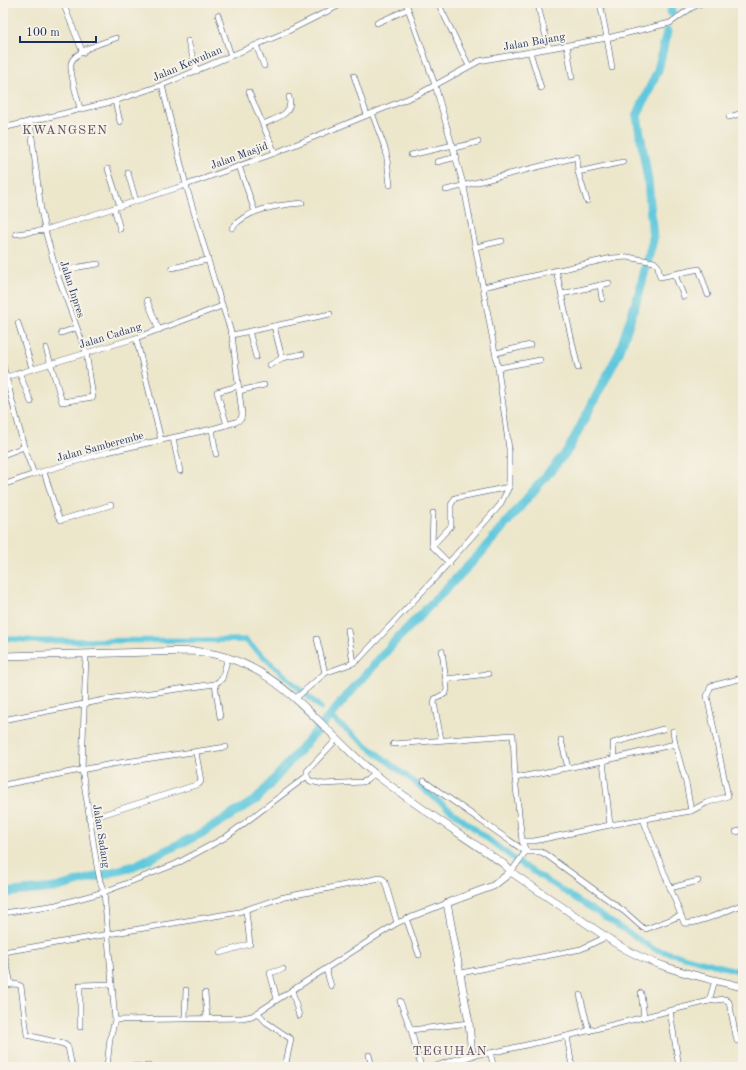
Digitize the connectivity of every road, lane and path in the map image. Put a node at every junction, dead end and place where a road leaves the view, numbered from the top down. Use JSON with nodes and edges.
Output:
{"nodes":[{"id":1,"x":63,"y":3,"type":"edge"},
{"id":2,"x":344,"y":3,"type":"edge"},
{"id":3,"x":406,"y":3,"type":"edge"},
{"id":4,"x":600,"y":3,"type":"edge"},
{"id":5,"x":702,"y":3,"type":"edge"},
{"id":6,"x":440,"y":7,"type":"dead end"},
{"id":7,"x":408,"y":9,"type":"junction"},
{"id":8,"x":539,"y":10,"type":"dead end"},
{"id":9,"x":218,"y":15,"type":"dead end"},
{"id":10,"x":377,"y":23,"type":"dead end"},
{"id":11,"x":116,"y":38,"type":"dead end"},
{"id":12,"x":607,"y":38,"type":"junction"},
{"id":13,"x":188,"y":41,"type":"dead end"},
{"id":14,"x":256,"y":45,"type":"junction"},
{"id":15,"x":567,"y":46,"type":"junction"},
{"id":16,"x":549,"y":48,"type":"junction"},
{"id":17,"x":530,"y":52,"type":"junction"},
{"id":18,"x":82,"y":53,"type":"junction"},
{"id":19,"x":231,"y":56,"type":"junction"},
{"id":20,"x":264,"y":66,"type":"dead end"},
{"id":21,"x":469,"y":66,"type":"junction"},
{"id":22,"x":612,"y":68,"type":"dead end"},
{"id":23,"x":197,"y":71,"type":"junction"},
{"id":24,"x":354,"y":76,"type":"dead end"},
{"id":25,"x":572,"y":77,"type":"dead end"},
{"id":26,"x":162,"y":86,"type":"junction"},
{"id":27,"x":435,"y":86,"type":"junction"},
{"id":28,"x":541,"y":88,"type":"dead end"},
{"id":29,"x":249,"y":92,"type":"dead end"},
{"id":30,"x":289,"y":97,"type":"dead end"},
{"id":31,"x":114,"y":101,"type":"junction"},
{"id":32,"x":80,"y":109,"type":"junction"},
{"id":33,"x":743,"y":113,"type":"edge"},
{"id":34,"x":370,"y":114,"type":"junction"},
{"id":35,"x":729,"y":117,"type":"dead end"},
{"id":36,"x":30,"y":121,"type":"junction"},
{"id":37,"x":120,"y":122,"type":"dead end"},
{"id":38,"x":263,"y":124,"type":"junction"},
{"id":39,"x":3,"y":128,"type":"edge"},
{"id":40,"x":478,"y":142,"type":"dead end"},
{"id":41,"x":454,"y":147,"type":"junction"},
{"id":42,"x":275,"y":153,"type":"junction"},
{"id":43,"x":411,"y":155,"type":"dead end"},
{"id":44,"x":457,"y":157,"type":"junction"},
{"id":45,"x":437,"y":162,"type":"dead end"},
{"id":46,"x":623,"y":162,"type":"dead end"},
{"id":47,"x":239,"y":166,"type":"junction"},
{"id":48,"x":108,"y":169,"type":"dead end"},
{"id":49,"x":578,"y":172,"type":"junction"},
{"id":50,"x":128,"y":173,"type":"dead end"},
{"id":51,"x":186,"y":185,"type":"junction"},
{"id":52,"x":390,"y":185,"type":"dead end"},
{"id":53,"x":464,"y":186,"type":"junction"},
{"id":54,"x":446,"y":190,"type":"dead end"},
{"id":55,"x":587,"y":200,"type":"dead end"},
{"id":56,"x":136,"y":201,"type":"junction"},
{"id":57,"x":302,"y":203,"type":"dead end"},
{"id":58,"x":120,"y":206,"type":"junction"},
{"id":59,"x":114,"y":208,"type":"junction"},
{"id":60,"x":255,"y":212,"type":"junction"},
{"id":61,"x":232,"y":228,"type":"dead end"},
{"id":62,"x":120,"y":229,"type":"dead end"},
{"id":63,"x":45,"y":230,"type":"junction"},
{"id":64,"x":16,"y":234,"type":"dead end"},
{"id":65,"x":502,"y":241,"type":"dead end"},
{"id":66,"x":476,"y":247,"type":"junction"},
{"id":67,"x":207,"y":260,"type":"junction"},
{"id":68,"x":98,"y":264,"type":"dead end"},
{"id":69,"x":172,"y":268,"type":"dead end"},
{"id":70,"x":556,"y":270,"type":"junction"},
{"id":71,"x":57,"y":274,"type":"junction"},
{"id":72,"x":675,"y":275,"type":"junction"},
{"id":73,"x":609,"y":283,"type":"dead end"},
{"id":74,"x":600,"y":285,"type":"junction"},
{"id":75,"x":483,"y":287,"type":"junction"},
{"id":76,"x":562,"y":294,"type":"junction"},
{"id":77,"x":708,"y":295,"type":"dead end"},
{"id":78,"x":684,"y":297,"type":"dead end"},
{"id":79,"x":602,"y":299,"type":"dead end"},
{"id":80,"x":147,"y":300,"type":"dead end"},
{"id":81,"x":222,"y":306,"type":"junction"},
{"id":82,"x":330,"y":314,"type":"dead end"},
{"id":83,"x":18,"y":323,"type":"dead end"},
{"id":84,"x":274,"y":326,"type":"junction"},
{"id":85,"x":76,"y":328,"type":"junction"},
{"id":86,"x":159,"y":330,"type":"junction"},
{"id":87,"x":249,"y":331,"type":"junction"},
{"id":88,"x":61,"y":332,"type":"dead end"},
{"id":89,"x":232,"y":335,"type":"junction"},
{"id":90,"x":136,"y":338,"type":"junction"},
{"id":91,"x":530,"y":344,"type":"dead end"},
{"id":92,"x":46,"y":348,"type":"dead end"},
{"id":93,"x":86,"y":352,"type":"junction"},
{"id":94,"x":496,"y":353,"type":"junction"},
{"id":95,"x":302,"y":354,"type":"dead end"},
{"id":96,"x":256,"y":358,"type":"dead end"},
{"id":97,"x":282,"y":358,"type":"junction"},
{"id":98,"x":540,"y":360,"type":"dead end"},
{"id":99,"x":51,"y":364,"type":"junction"},
{"id":100,"x":3,"y":365,"type":"edge"},
{"id":101,"x":270,"y":365,"type":"dead end"},
{"id":102,"x":32,"y":368,"type":"junction"},
{"id":103,"x":498,"y":368,"type":"junction"},
{"id":104,"x":578,"y":368,"type":"dead end"},
{"id":105,"x":19,"y":372,"type":"junction"},
{"id":106,"x":5,"y":377,"type":"edge"},
{"id":107,"x":264,"y":385,"type":"dead end"},
{"id":108,"x":238,"y":388,"type":"junction"},
{"id":109,"x":31,"y":402,"type":"dead end"},
{"id":110,"x":227,"y":425,"type":"junction"},
{"id":111,"x":212,"y":430,"type":"junction"},
{"id":112,"x":173,"y":438,"type":"junction"},
{"id":113,"x":161,"y":440,"type":"junction"},
{"id":114,"x":24,"y":447,"type":"junction"},
{"id":115,"x":216,"y":454,"type":"dead end"},
{"id":116,"x":3,"y":455,"type":"edge"},
{"id":117,"x":180,"y":471,"type":"dead end"},
{"id":118,"x":44,"y":472,"type":"junction"},
{"id":119,"x":34,"y":474,"type":"junction"},
{"id":120,"x":3,"y":485,"type":"edge"},
{"id":121,"x":509,"y":487,"type":"junction"},
{"id":122,"x":111,"y":505,"type":"dead end"},
{"id":123,"x":433,"y":513,"type":"dead end"},
{"id":124,"x":432,"y":546,"type":"junction"},
{"id":125,"x":449,"y":563,"type":"junction"},
{"id":126,"x":348,"y":630,"type":"dead end"},
{"id":127,"x":317,"y":639,"type":"dead end"},
{"id":128,"x":442,"y":651,"type":"dead end"},
{"id":129,"x":86,"y":654,"type":"junction"},
{"id":130,"x":3,"y":656,"type":"edge"},
{"id":131,"x":228,"y":658,"type":"junction"},
{"id":132,"x":353,"y":663,"type":"junction"},
{"id":133,"x":324,"y":673,"type":"junction"},
{"id":134,"x":488,"y":674,"type":"dead end"},
{"id":135,"x":743,"y":678,"type":"edge"},
{"id":136,"x":446,"y":679,"type":"junction"},
{"id":137,"x":216,"y":684,"type":"junction"},
{"id":138,"x":298,"y":697,"type":"junction"},
{"id":139,"x":84,"y":704,"type":"junction"},
{"id":140,"x":220,"y":717,"type":"dead end"},
{"id":141,"x":3,"y":720,"type":"edge"},
{"id":142,"x":663,"y":730,"type":"dead end"},
{"id":143,"x":673,"y":731,"type":"dead end"},
{"id":144,"x":337,"y":739,"type":"junction"},
{"id":145,"x":441,"y":739,"type":"junction"},
{"id":146,"x":562,"y":740,"type":"dead end"},
{"id":147,"x":393,"y":744,"type":"dead end"},
{"id":148,"x":675,"y":744,"type":"junction"},
{"id":149,"x":226,"y":747,"type":"dead end"},
{"id":150,"x":196,"y":752,"type":"junction"},
{"id":151,"x":614,"y":758,"type":"junction"},
{"id":152,"x":603,"y":761,"type":"junction"},
{"id":153,"x":568,"y":768,"type":"junction"},
{"id":154,"x":82,"y":770,"type":"junction"},
{"id":155,"x":374,"y":775,"type":"junction"},
{"id":156,"x":306,"y":776,"type":"junction"},
{"id":157,"x":515,"y":778,"type":"junction"},
{"id":158,"x":424,"y":781,"type":"dead end"},
{"id":159,"x":3,"y":785,"type":"edge"},
{"id":160,"x":691,"y":811,"type":"junction"},
{"id":161,"x":89,"y":819,"type":"junction"},
{"id":162,"x":643,"y":820,"type":"junction"},
{"id":163,"x":610,"y":824,"type":"junction"},
{"id":164,"x":743,"y":830,"type":"edge"},
{"id":165,"x":736,"y":832,"type":"dead end"},
{"id":166,"x":522,"y":841,"type":"junction"},
{"id":167,"x":534,"y":841,"type":"junction"},
{"id":168,"x":526,"y":852,"type":"junction"},
{"id":169,"x":513,"y":870,"type":"junction"},
{"id":170,"x":698,"y":880,"type":"dead end"},
{"id":171,"x":670,"y":888,"type":"junction"},
{"id":172,"x":104,"y":892,"type":"junction"},
{"id":173,"x":447,"y":903,"type":"junction"},
{"id":174,"x":743,"y":904,"type":"edge"},
{"id":175,"x":246,"y":911,"type":"junction"},
{"id":176,"x":3,"y":913,"type":"edge"},
{"id":177,"x":680,"y":916,"type":"junction"},
{"id":178,"x":406,"y":918,"type":"junction"},
{"id":179,"x":397,"y":923,"type":"junction"},
{"id":180,"x":107,"y":935,"type":"junction"},
{"id":181,"x":606,"y":937,"type":"junction"},
{"id":182,"x":3,"y":952,"type":"edge"},
{"id":183,"x":220,"y":953,"type":"dead end"},
{"id":184,"x":419,"y":954,"type":"dead end"},
{"id":185,"x":283,"y":969,"type":"dead end"},
{"id":186,"x":326,"y":969,"type":"junction"},
{"id":187,"x":461,"y":973,"type":"junction"},
{"id":188,"x":715,"y":980,"type":"junction"},
{"id":189,"x":11,"y":984,"type":"junction"},
{"id":190,"x":112,"y":984,"type":"junction"},
{"id":191,"x":3,"y":985,"type":"edge"},
{"id":192,"x":331,"y":986,"type":"dead end"},
{"id":193,"x":743,"y":987,"type":"edge"},
{"id":194,"x":186,"y":990,"type":"dead end"},
{"id":195,"x":292,"y":990,"type":"junction"},
{"id":196,"x":204,"y":993,"type":"dead end"},
{"id":197,"x":641,"y":993,"type":"dead end"},
{"id":198,"x":580,"y":995,"type":"dead end"},
{"id":199,"x":277,"y":999,"type":"junction"},
{"id":200,"x":400,"y":1001,"type":"dead end"},
{"id":201,"x":709,"y":1002,"type":"junction"},
{"id":202,"x":670,"y":1011,"type":"junction"},
{"id":203,"x":258,"y":1013,"type":"junction"},
{"id":204,"x":298,"y":1016,"type":"dead end"},
{"id":205,"x":644,"y":1017,"type":"junction"},
{"id":206,"x":185,"y":1018,"type":"junction"},
{"id":207,"x":207,"y":1019,"type":"junction"},
{"id":208,"x":115,"y":1020,"type":"junction"},
{"id":209,"x":469,"y":1023,"type":"junction"},
{"id":210,"x":80,"y":1028,"type":"dead end"},
{"id":211,"x":411,"y":1030,"type":"junction"},
{"id":212,"x":589,"y":1031,"type":"junction"},
{"id":213,"x":567,"y":1036,"type":"junction"},
{"id":214,"x":737,"y":1041,"type":"dead end"},
{"id":215,"x":490,"y":1053,"type":"junction"},
{"id":216,"x":369,"y":1055,"type":"dead end"},
{"id":217,"x":472,"y":1055,"type":"junction"},
{"id":218,"x":106,"y":1066,"type":"edge"},
{"id":219,"x":150,"y":1066,"type":"dead end"},
{"id":220,"x":72,"y":1067,"type":"edge"},
{"id":221,"x":99,"y":1067,"type":"edge"},
{"id":222,"x":285,"y":1067,"type":"edge"},
{"id":223,"x":372,"y":1067,"type":"edge"},
{"id":224,"x":421,"y":1067,"type":"edge"},
{"id":225,"x":436,"y":1067,"type":"edge"},
{"id":226,"x":494,"y":1067,"type":"edge"},
{"id":227,"x":572,"y":1067,"type":"edge"},
{"id":228,"x":679,"y":1067,"type":"edge"}],
"edges":[{"from":1,"to":18,"type":"street"},
{"from":2,"to":14,"type":"street","name":"Jalan Kewuhan"},
{"from":3,"to":7,"type":"street"},
{"from":4,"to":12,"type":"street"},
{"from":5,"to":12,"type":"street","name":"Jalan Bajang"},
{"from":6,"to":21,"type":"street"},
{"from":7,"to":10,"type":"street"},
{"from":7,"to":27,"type":"street"},
{"from":8,"to":16,"type":"street"},
{"from":9,"to":19,"type":"street"},
{"from":11,"to":18,"type":"street"},
{"from":12,"to":15,"type":"street","name":"Jalan Bajang"},
{"from":12,"to":22,"type":"street"},
{"from":13,"to":23,"type":"street"},
{"from":14,"to":19,"type":"street","name":"Jalan Kewuhan"},
{"from":14,"to":20,"type":"street"},
{"from":15,"to":16,"type":"street","name":"Jalan Bajang"},
{"from":15,"to":25,"type":"street"},
{"from":16,"to":17,"type":"street","name":"Jalan Bajang"},
{"from":17,"to":21,"type":"street","name":"Jalan Bajang"},
{"from":17,"to":28,"type":"street"},
{"from":18,"to":32,"type":"street"},
{"from":19,"to":23,"type":"street","name":"Jalan Kewuhan"},
{"from":21,"to":27,"type":"street","name":"Jalan Bajang"},
{"from":23,"to":26,"type":"street","name":"Jalan Kewuhan"},
{"from":24,"to":34,"type":"street"},
{"from":26,"to":31,"type":"street","name":"Jalan Kewuhan"},
{"from":26,"to":51,"type":"street","name":"Jalan Samberembe"},
{"from":27,"to":34,"type":"street","name":"Jalan Masjid"},
{"from":27,"to":41,"type":"street"},
{"from":29,"to":38,"type":"street"},
{"from":30,"to":38,"type":"street"},
{"from":31,"to":32,"type":"street","name":"Jalan Kewuhan"},
{"from":31,"to":37,"type":"street"},
{"from":32,"to":36,"type":"street","name":"Jalan Kewuhan"},
{"from":33,"to":35,"type":"street"},
{"from":34,"to":42,"type":"street","name":"Jalan Masjid"},
{"from":34,"to":52,"type":"street"},
{"from":36,"to":39,"type":"street","name":"Jalan Kewuhan"},
{"from":36,"to":63,"type":"street","name":"Jalan Inpres"},
{"from":38,"to":42,"type":"street"},
{"from":40,"to":41,"type":"street"},
{"from":41,"to":43,"type":"street"},
{"from":41,"to":44,"type":"street"},
{"from":42,"to":47,"type":"street","name":"Jalan Masjid"},
{"from":44,"to":45,"type":"street"},
{"from":44,"to":53,"type":"street"},
{"from":46,"to":49,"type":"street"},
{"from":47,"to":51,"type":"street","name":"Jalan Masjid"},
{"from":47,"to":60,"type":"street"},
{"from":48,"to":58,"type":"street"},
{"from":49,"to":53,"type":"street"},
{"from":49,"to":55,"type":"street"},
{"from":50,"to":56,"type":"street"},
{"from":51,"to":56,"type":"street","name":"Jalan Masjid"},
{"from":51,"to":67,"type":"street","name":"Jalan Samberembe"},
{"from":53,"to":54,"type":"street"},
{"from":53,"to":66,"type":"street"},
{"from":56,"to":58,"type":"street","name":"Jalan Masjid"},
{"from":57,"to":60,"type":"street"},
{"from":58,"to":59,"type":"street","name":"Jalan Masjid"},
{"from":59,"to":62,"type":"street"},
{"from":59,"to":63,"type":"street","name":"Jalan Masjid"},
{"from":60,"to":61,"type":"street"},
{"from":63,"to":64,"type":"street","name":"Jalan Masjid"},
{"from":63,"to":71,"type":"street","name":"Jalan Inpres"},
{"from":65,"to":66,"type":"street"},
{"from":66,"to":75,"type":"street"},
{"from":67,"to":69,"type":"street"},
{"from":67,"to":81,"type":"street","name":"Jalan Samberembe"},
{"from":68,"to":71,"type":"street"},
{"from":70,"to":72,"type":"street"},
{"from":70,"to":75,"type":"street"},
{"from":70,"to":76,"type":"street"},
{"from":71,"to":85,"type":"street","name":"Jalan Inpres"},
{"from":72,"to":77,"type":"street"},
{"from":72,"to":78,"type":"street"},
{"from":73,"to":74,"type":"street"},
{"from":74,"to":76,"type":"street"},
{"from":74,"to":79,"type":"street"},
{"from":75,"to":94,"type":"street"},
{"from":76,"to":104,"type":"street"},
{"from":80,"to":86,"type":"street"},
{"from":81,"to":86,"type":"street","name":"Jalan Cadang"},
{"from":81,"to":89,"type":"street","name":"Jalan Samberembe"},
{"from":82,"to":84,"type":"street"},
{"from":83,"to":102,"type":"street"},
{"from":84,"to":87,"type":"street"},
{"from":84,"to":97,"type":"street"},
{"from":85,"to":88,"type":"street"},
{"from":85,"to":93,"type":"street","name":"Jalan Inpres"},
{"from":86,"to":90,"type":"street","name":"Jalan Cadang"},
{"from":87,"to":89,"type":"street"},
{"from":87,"to":96,"type":"street"},
{"from":89,"to":108,"type":"street","name":"Jalan Samberembe"},
{"from":90,"to":93,"type":"street","name":"Jalan Cadang"},
{"from":90,"to":113,"type":"street","name":"Jalan Samberembe"},
{"from":91,"to":94,"type":"street"},
{"from":92,"to":99,"type":"street"},
{"from":93,"to":99,"type":"street","name":"Jalan Cadang"},
{"from":93,"to":99,"type":"street","name":"Jalan Inpres"},
{"from":94,"to":103,"type":"street"},
{"from":95,"to":97,"type":"street"},
{"from":97,"to":101,"type":"street"},
{"from":98,"to":103,"type":"street"},
{"from":99,"to":102,"type":"street","name":"Jalan Cadang"},
{"from":100,"to":106,"type":"street"},
{"from":102,"to":105,"type":"street","name":"Jalan Cadang"},
{"from":103,"to":121,"type":"street"},
{"from":105,"to":106,"type":"street","name":"Jalan Cadang"},
{"from":105,"to":109,"type":"street"},
{"from":106,"to":114,"type":"street"},
{"from":107,"to":108,"type":"street"},
{"from":108,"to":110,"type":"street","name":"Jalan Samberembe"},
{"from":108,"to":110,"type":"street"},
{"from":110,"to":111,"type":"street","name":"Jalan Samberembe"},
{"from":111,"to":112,"type":"street","name":"Jalan Samberembe"},
{"from":111,"to":115,"type":"street"},
{"from":112,"to":113,"type":"street","name":"Jalan Samberembe"},
{"from":112,"to":117,"type":"street"},
{"from":113,"to":118,"type":"street","name":"Jalan Samberembe"},
{"from":114,"to":116,"type":"street"},
{"from":114,"to":119,"type":"street"},
{"from":118,"to":119,"type":"street","name":"Jalan Samberembe"},
{"from":118,"to":122,"type":"street"},
{"from":119,"to":120,"type":"street","name":"Jalan Samberembe"},
{"from":121,"to":124,"type":"street"},
{"from":121,"to":125,"type":"street"},
{"from":123,"to":124,"type":"street"},
{"from":124,"to":125,"type":"street"},
{"from":125,"to":132,"type":"street"},
{"from":126,"to":132,"type":"street"},
{"from":127,"to":133,"type":"street"},
{"from":128,"to":136,"type":"street"},
{"from":129,"to":130,"type":"street"},
{"from":129,"to":131,"type":"street"},
{"from":129,"to":139,"type":"street","name":"Jalan Sadang"},
{"from":131,"to":137,"type":"street"},
{"from":131,"to":138,"type":"street"},
{"from":132,"to":133,"type":"street"},
{"from":133,"to":138,"type":"street"},
{"from":134,"to":136,"type":"street"},
{"from":135,"to":160,"type":"street"},
{"from":136,"to":145,"type":"street"},
{"from":137,"to":139,"type":"street"},
{"from":137,"to":140,"type":"street"},
{"from":138,"to":144,"type":"street"},
{"from":139,"to":141,"type":"street"},
{"from":139,"to":154,"type":"street","name":"Jalan Sadang"},
{"from":142,"to":151,"type":"street"},
{"from":143,"to":148,"type":"street"},
{"from":144,"to":155,"type":"street"},
{"from":144,"to":156,"type":"street"},
{"from":145,"to":147,"type":"street"},
{"from":145,"to":157,"type":"street"},
{"from":146,"to":153,"type":"street"},
{"from":148,"to":151,"type":"street"},
{"from":148,"to":160,"type":"street"},
{"from":149,"to":150,"type":"street"},
{"from":150,"to":154,"type":"street"},
{"from":150,"to":161,"type":"street"},
{"from":151,"to":152,"type":"street"},
{"from":152,"to":153,"type":"street"},
{"from":152,"to":163,"type":"street"},
{"from":153,"to":157,"type":"street"},
{"from":154,"to":159,"type":"street"},
{"from":154,"to":161,"type":"street","name":"Jalan Sadang"},
{"from":155,"to":156,"type":"street"},
{"from":155,"to":169,"type":"street"},
{"from":156,"to":172,"type":"street"},
{"from":157,"to":166,"type":"street"},
{"from":158,"to":168,"type":"street"},
{"from":160,"to":162,"type":"street"},
{"from":161,"to":172,"type":"street","name":"Jalan Sadang"},
{"from":162,"to":163,"type":"street"},
{"from":162,"to":171,"type":"street"},
{"from":163,"to":167,"type":"street"},
{"from":164,"to":165,"type":"street"},
{"from":166,"to":167,"type":"street"},
{"from":166,"to":168,"type":"street"},
{"from":167,"to":168,"type":"street"},
{"from":168,"to":169,"type":"street"},
{"from":168,"to":177,"type":"street"},
{"from":169,"to":173,"type":"street"},
{"from":169,"to":181,"type":"street"},
{"from":170,"to":171,"type":"street"},
{"from":171,"to":177,"type":"street"},
{"from":172,"to":176,"type":"street"},
{"from":172,"to":180,"type":"street","name":"Jalan Sadang"},
{"from":173,"to":178,"type":"street"},
{"from":173,"to":187,"type":"street"},
{"from":174,"to":177,"type":"street"},
{"from":175,"to":179,"type":"street"},
{"from":175,"to":180,"type":"street"},
{"from":175,"to":183,"type":"street"},
{"from":178,"to":179,"type":"street"},
{"from":178,"to":184,"type":"street"},
{"from":179,"to":186,"type":"street"},
{"from":180,"to":182,"type":"street"},
{"from":180,"to":190,"type":"street","name":"Jalan Sadang"},
{"from":181,"to":187,"type":"street"},
{"from":181,"to":188,"type":"street"},
{"from":182,"to":189,"type":"street"},
{"from":185,"to":199,"type":"street"},
{"from":186,"to":192,"type":"street"},
{"from":186,"to":195,"type":"street"},
{"from":187,"to":209,"type":"street"},
{"from":188,"to":193,"type":"street"},
{"from":188,"to":201,"type":"street"},
{"from":189,"to":191,"type":"street"},
{"from":189,"to":220,"type":"street"},
{"from":190,"to":208,"type":"street","name":"Jalan Sadang"},
{"from":190,"to":210,"type":"street"},
{"from":194,"to":206,"type":"street"},
{"from":195,"to":199,"type":"street"},
{"from":195,"to":204,"type":"street"},
{"from":196,"to":207,"type":"street"},
{"from":197,"to":205,"type":"street"},
{"from":198,"to":212,"type":"street"},
{"from":199,"to":203,"type":"street"},
{"from":200,"to":211,"type":"street"},
{"from":201,"to":202,"type":"street"},
{"from":201,"to":214,"type":"street"},
{"from":202,"to":205,"type":"street"},
{"from":202,"to":228,"type":"street"},
{"from":203,"to":207,"type":"street"},
{"from":203,"to":222,"type":"street"},
{"from":205,"to":212,"type":"street"},
{"from":206,"to":207,"type":"street"},
{"from":206,"to":208,"type":"street"},
{"from":208,"to":218,"type":"street","name":"Jalan Sadang"},
{"from":209,"to":211,"type":"street"},
{"from":209,"to":217,"type":"street"},
{"from":211,"to":224,"type":"street"},
{"from":212,"to":213,"type":"street"},
{"from":213,"to":215,"type":"street"},
{"from":213,"to":227,"type":"street"},
{"from":215,"to":217,"type":"street"},
{"from":215,"to":226,"type":"street"},
{"from":216,"to":223,"type":"street"},
{"from":217,"to":225,"type":"street"},
{"from":218,"to":219,"type":"street"},
{"from":218,"to":221,"type":"street"}]}
